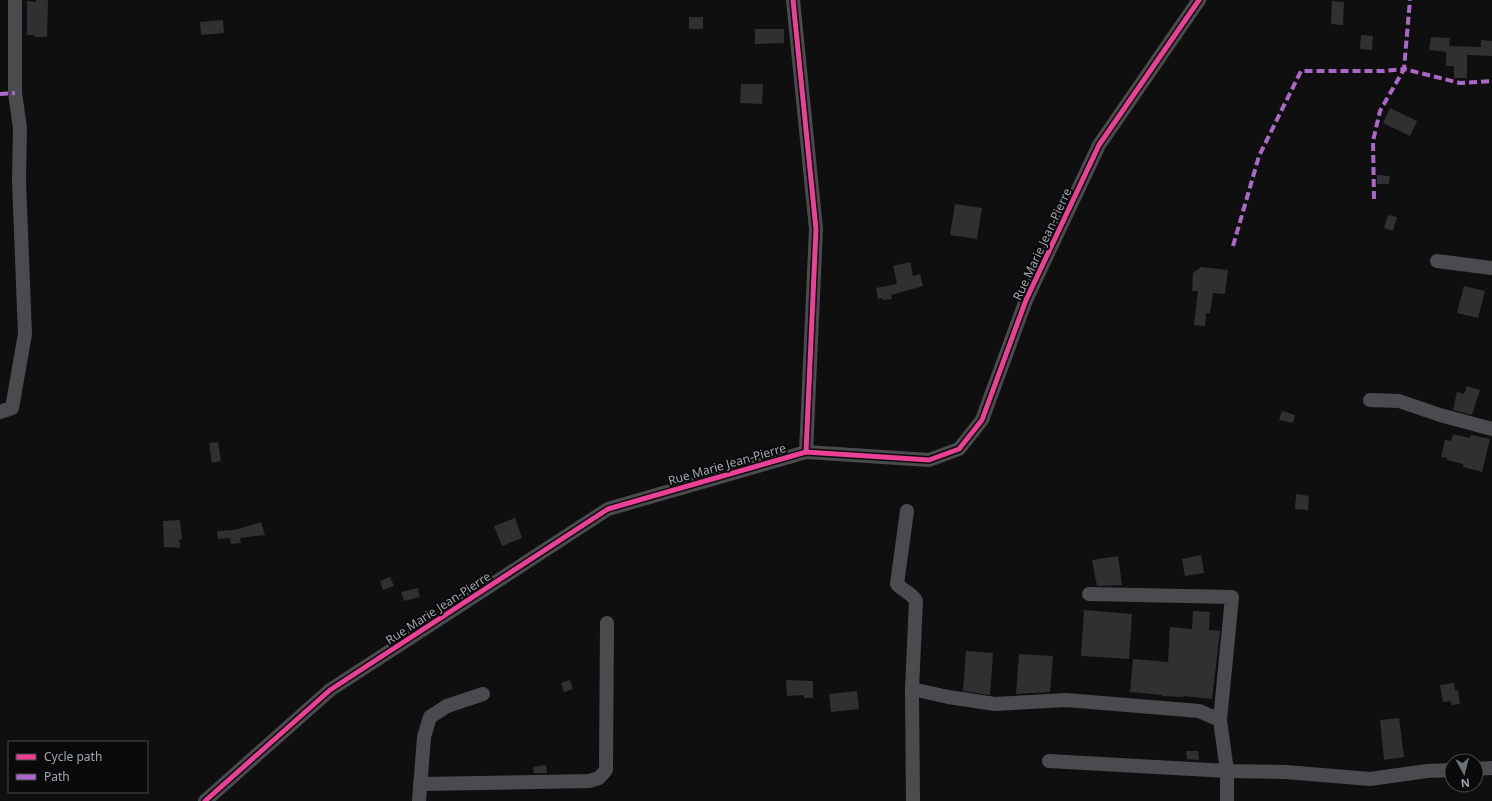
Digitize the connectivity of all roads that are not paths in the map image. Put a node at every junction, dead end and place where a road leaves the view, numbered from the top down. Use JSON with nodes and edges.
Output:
{"nodes":[{"id":1,"x":15,"y":0,"type":"edge"},
{"id":2,"x":793,"y":0,"type":"edge"},
{"id":3,"x":1199,"y":0,"type":"edge"},
{"id":4,"x":1437,"y":261,"type":"dead end"},
{"id":5,"x":1492,"y":268,"type":"edge"},
{"id":6,"x":1370,"y":400,"type":"dead end"},
{"id":7,"x":0,"y":412,"type":"edge"},
{"id":8,"x":1492,"y":429,"type":"edge"},
{"id":9,"x":806,"y":452,"type":"junction"},
{"id":10,"x":908,"y":510,"type":"dead end"},
{"id":11,"x":1089,"y":594,"type":"dead end"},
{"id":12,"x":607,"y":623,"type":"dead end"},
{"id":13,"x":912,"y":689,"type":"junction"},
{"id":14,"x":482,"y":694,"type":"dead end"},
{"id":15,"x":1220,"y":720,"type":"junction"},
{"id":16,"x":1049,"y":761,"type":"dead end"},
{"id":17,"x":1444,"y":770,"type":"edge"},
{"id":18,"x":1227,"y":772,"type":"junction"},
{"id":19,"x":420,"y":784,"type":"junction"},
{"id":20,"x":205,"y":801,"type":"edge"},
{"id":21,"x":419,"y":801,"type":"edge"},
{"id":22,"x":913,"y":801,"type":"edge"},
{"id":23,"x":1227,"y":801,"type":"edge"}],
"edges":[{"from":1,"to":7,"type":"street"},
{"from":2,"to":9,"type":"street"},
{"from":3,"to":9,"type":"street","name":"Rue Marie Jean-Pierre"},
{"from":4,"to":5,"type":"street"},
{"from":6,"to":8,"type":"street"},
{"from":9,"to":20,"type":"street","name":"Rue Marie Jean-Pierre"},
{"from":10,"to":13,"type":"street"},
{"from":11,"to":15,"type":"street"},
{"from":12,"to":19,"type":"street"},
{"from":13,"to":15,"type":"street"},
{"from":13,"to":22,"type":"street"},
{"from":14,"to":19,"type":"street"},
{"from":15,"to":18,"type":"street"},
{"from":16,"to":18,"type":"street"},
{"from":17,"to":18,"type":"street"},
{"from":18,"to":23,"type":"street"},
{"from":19,"to":21,"type":"street"}]}
